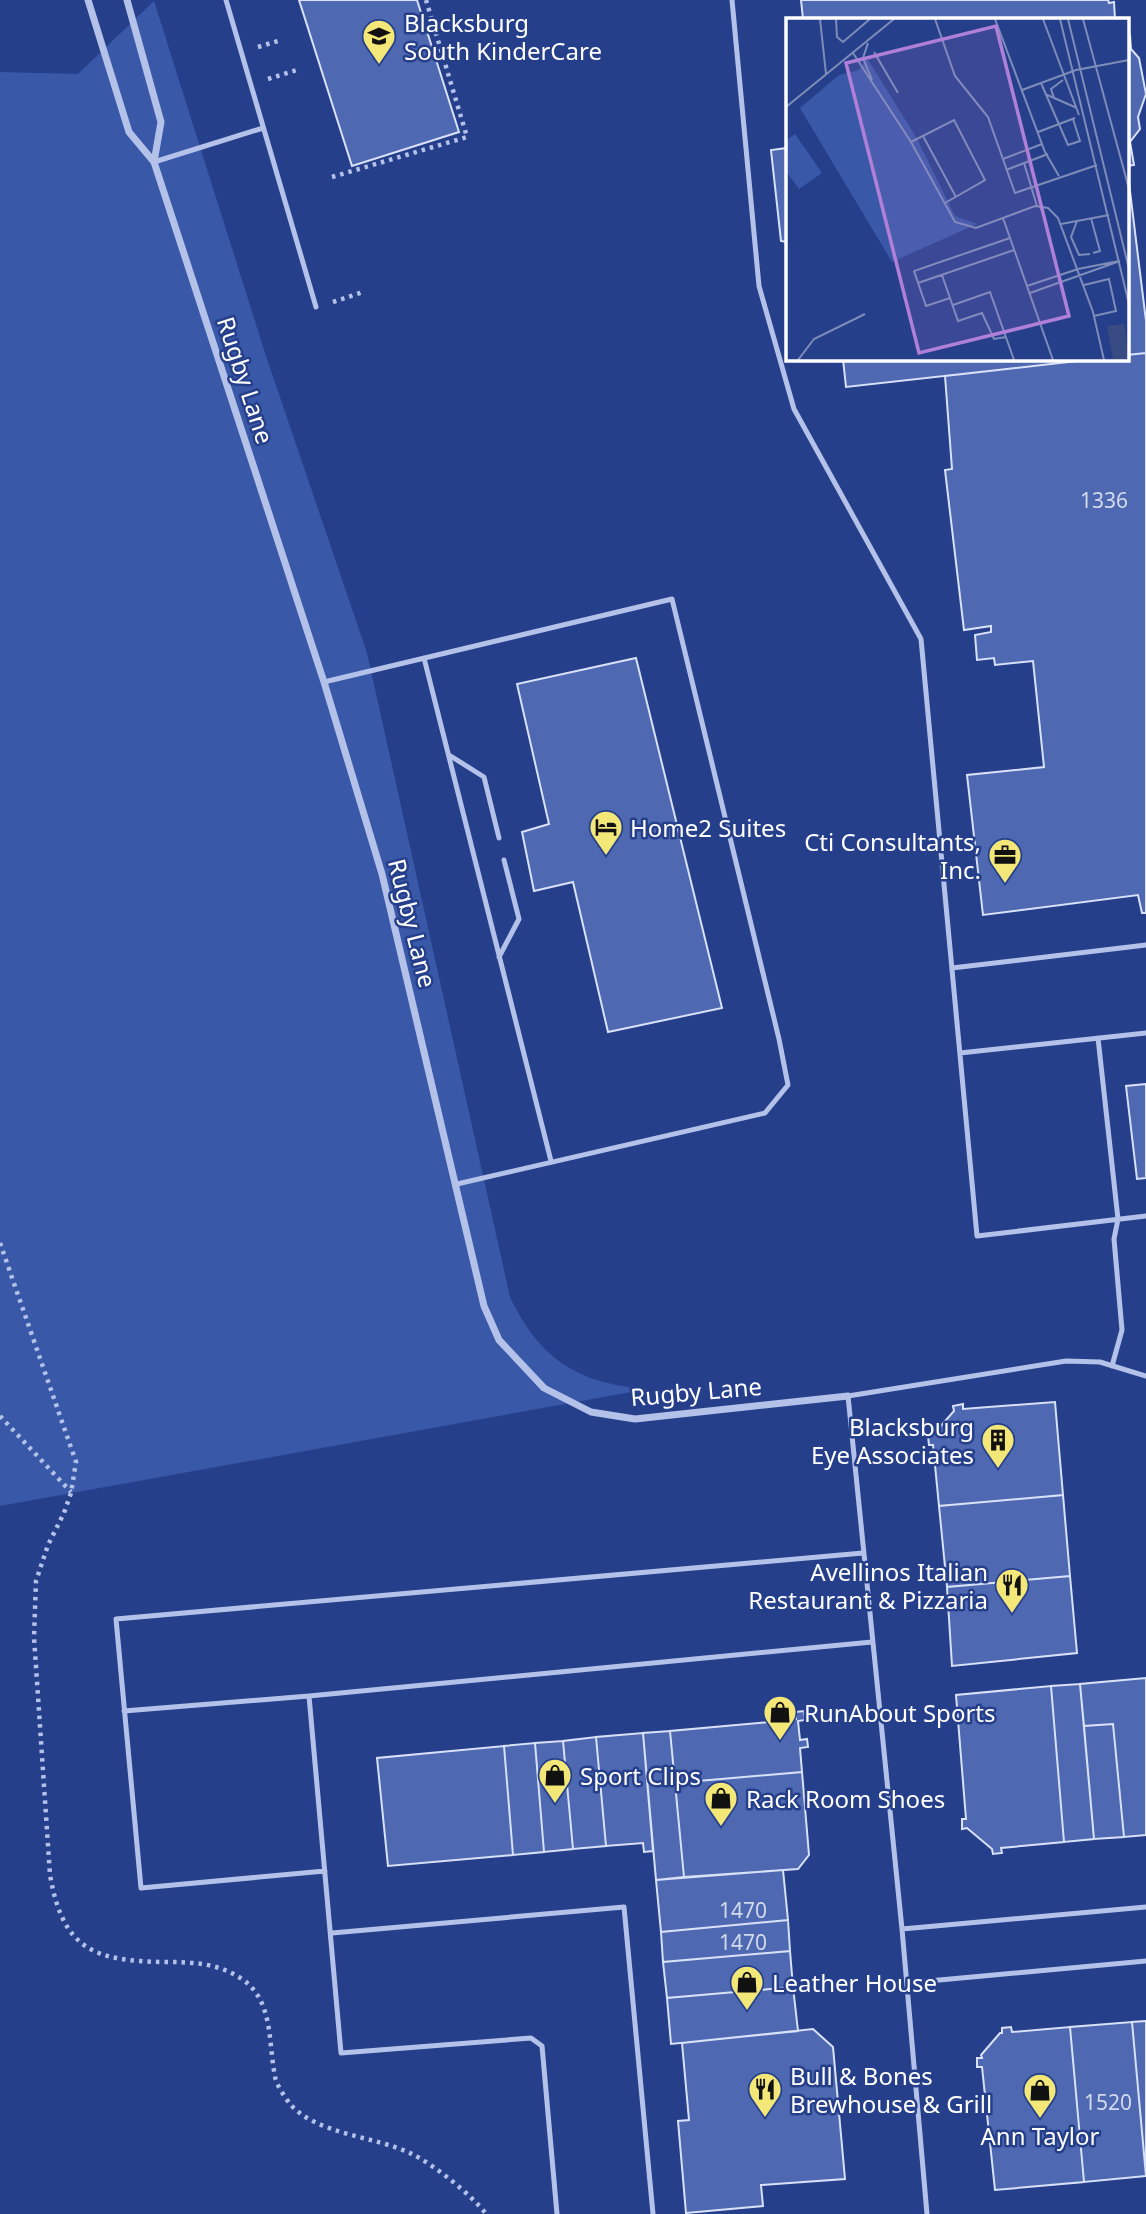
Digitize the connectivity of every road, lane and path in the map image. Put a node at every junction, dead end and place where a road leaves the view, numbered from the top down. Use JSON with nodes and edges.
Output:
{"nodes":[{"id":1,"x":88,"y":0,"type":"edge"},
{"id":2,"x":127,"y":0,"type":"edge"},
{"id":3,"x":226,"y":0,"type":"edge"},
{"id":4,"x":426,"y":0,"type":"edge"},
{"id":5,"x":732,"y":0,"type":"edge"},
{"id":6,"x":298,"y":70,"type":"dead end"},
{"id":7,"x":264,"y":80,"type":"dead end"},
{"id":8,"x":263,"y":128,"type":"junction"},
{"id":9,"x":154,"y":162,"type":"junction"},
{"id":10,"x":332,"y":177,"type":"dead end"},
{"id":11,"x":363,"y":292,"type":"dead end"},
{"id":12,"x":316,"y":307,"type":"joint"},
{"id":13,"x":424,"y":658,"type":"junction"},
{"id":14,"x":324,"y":682,"type":"junction"},
{"id":15,"x":449,"y":755,"type":"junction"},
{"id":16,"x":499,"y":838,"type":"dead end"},
{"id":17,"x":505,"y":860,"type":"dead end"},
{"id":18,"x":1146,"y":945,"type":"edge"},
{"id":19,"x":499,"y":957,"type":"junction"},
{"id":20,"x":952,"y":968,"type":"junction"},
{"id":21,"x":1146,"y":1033,"type":"edge"},
{"id":22,"x":1098,"y":1038,"type":"junction"},
{"id":23,"x":960,"y":1054,"type":"junction"},
{"id":24,"x":551,"y":1161,"type":"junction"},
{"id":25,"x":457,"y":1184,"type":"junction"},
{"id":26,"x":1146,"y":1216,"type":"edge"},
{"id":27,"x":1118,"y":1219,"type":"junction"},
{"id":28,"x":0,"y":1243,"type":"edge"},
{"id":29,"x":1112,"y":1366,"type":"junction"},
{"id":30,"x":1146,"y":1377,"type":"edge"},
{"id":31,"x":848,"y":1396,"type":"junction"},
{"id":32,"x":0,"y":1416,"type":"edge"},
{"id":33,"x":863,"y":1553,"type":"junction"},
{"id":34,"x":872,"y":1642,"type":"junction"},
{"id":35,"x":309,"y":1696,"type":"junction"},
{"id":36,"x":124,"y":1711,"type":"junction"},
{"id":37,"x":325,"y":1871,"type":"junction"},
{"id":38,"x":1146,"y":1907,"type":"edge"},
{"id":39,"x":902,"y":1929,"type":"junction"},
{"id":40,"x":332,"y":1933,"type":"junction"},
{"id":41,"x":1146,"y":1961,"type":"edge"},
{"id":42,"x":907,"y":1983,"type":"junction"},
{"id":43,"x":557,"y":2214,"type":"edge"},
{"id":44,"x":653,"y":2214,"type":"edge"},
{"id":45,"x":927,"y":2214,"type":"edge"}],
"edges":[{"from":1,"to":9,"type":"street","name":"Rugby Lane"},
{"from":2,"to":9,"type":"street","name":"Rugby Lane"},
{"from":3,"to":8,"type":"lane"},
{"from":4,"to":10,"type":"path"},
{"from":5,"to":20,"type":"lane"},
{"from":6,"to":7,"type":"path"},
{"from":8,"to":9,"type":"lane"},
{"from":8,"to":12,"type":"lane"},
{"from":9,"to":14,"type":"street","name":"Rugby Lane"},
{"from":11,"to":12,"type":"path"},
{"from":13,"to":14,"type":"lane"},
{"from":13,"to":15,"type":"lane"},
{"from":13,"to":24,"type":"lane"},
{"from":14,"to":25,"type":"street","name":"Rugby Lane"},
{"from":15,"to":16,"type":"lane"},
{"from":15,"to":19,"type":"lane"},
{"from":17,"to":19,"type":"lane"},
{"from":18,"to":20,"type":"lane"},
{"from":19,"to":24,"type":"lane"},
{"from":20,"to":23,"type":"lane"},
{"from":21,"to":22,"type":"lane"},
{"from":22,"to":23,"type":"lane"},
{"from":22,"to":27,"type":"lane"},
{"from":23,"to":27,"type":"lane"},
{"from":24,"to":25,"type":"lane"},
{"from":25,"to":31,"type":"street","name":"Rugby Lane"},
{"from":26,"to":27,"type":"lane"},
{"from":27,"to":29,"type":"lane"},
{"from":28,"to":32,"type":"path"},
{"from":29,"to":30,"type":"lane"},
{"from":29,"to":31,"type":"lane"},
{"from":31,"to":33,"type":"lane"},
{"from":33,"to":34,"type":"lane"},
{"from":33,"to":36,"type":"lane"},
{"from":34,"to":35,"type":"lane"},
{"from":34,"to":39,"type":"lane"},
{"from":35,"to":36,"type":"lane"},
{"from":35,"to":37,"type":"lane"},
{"from":36,"to":37,"type":"lane"},
{"from":37,"to":40,"type":"lane"},
{"from":38,"to":39,"type":"lane"},
{"from":39,"to":42,"type":"lane"},
{"from":40,"to":43,"type":"lane"},
{"from":40,"to":44,"type":"lane"},
{"from":41,"to":42,"type":"lane"},
{"from":42,"to":45,"type":"lane"}]}
